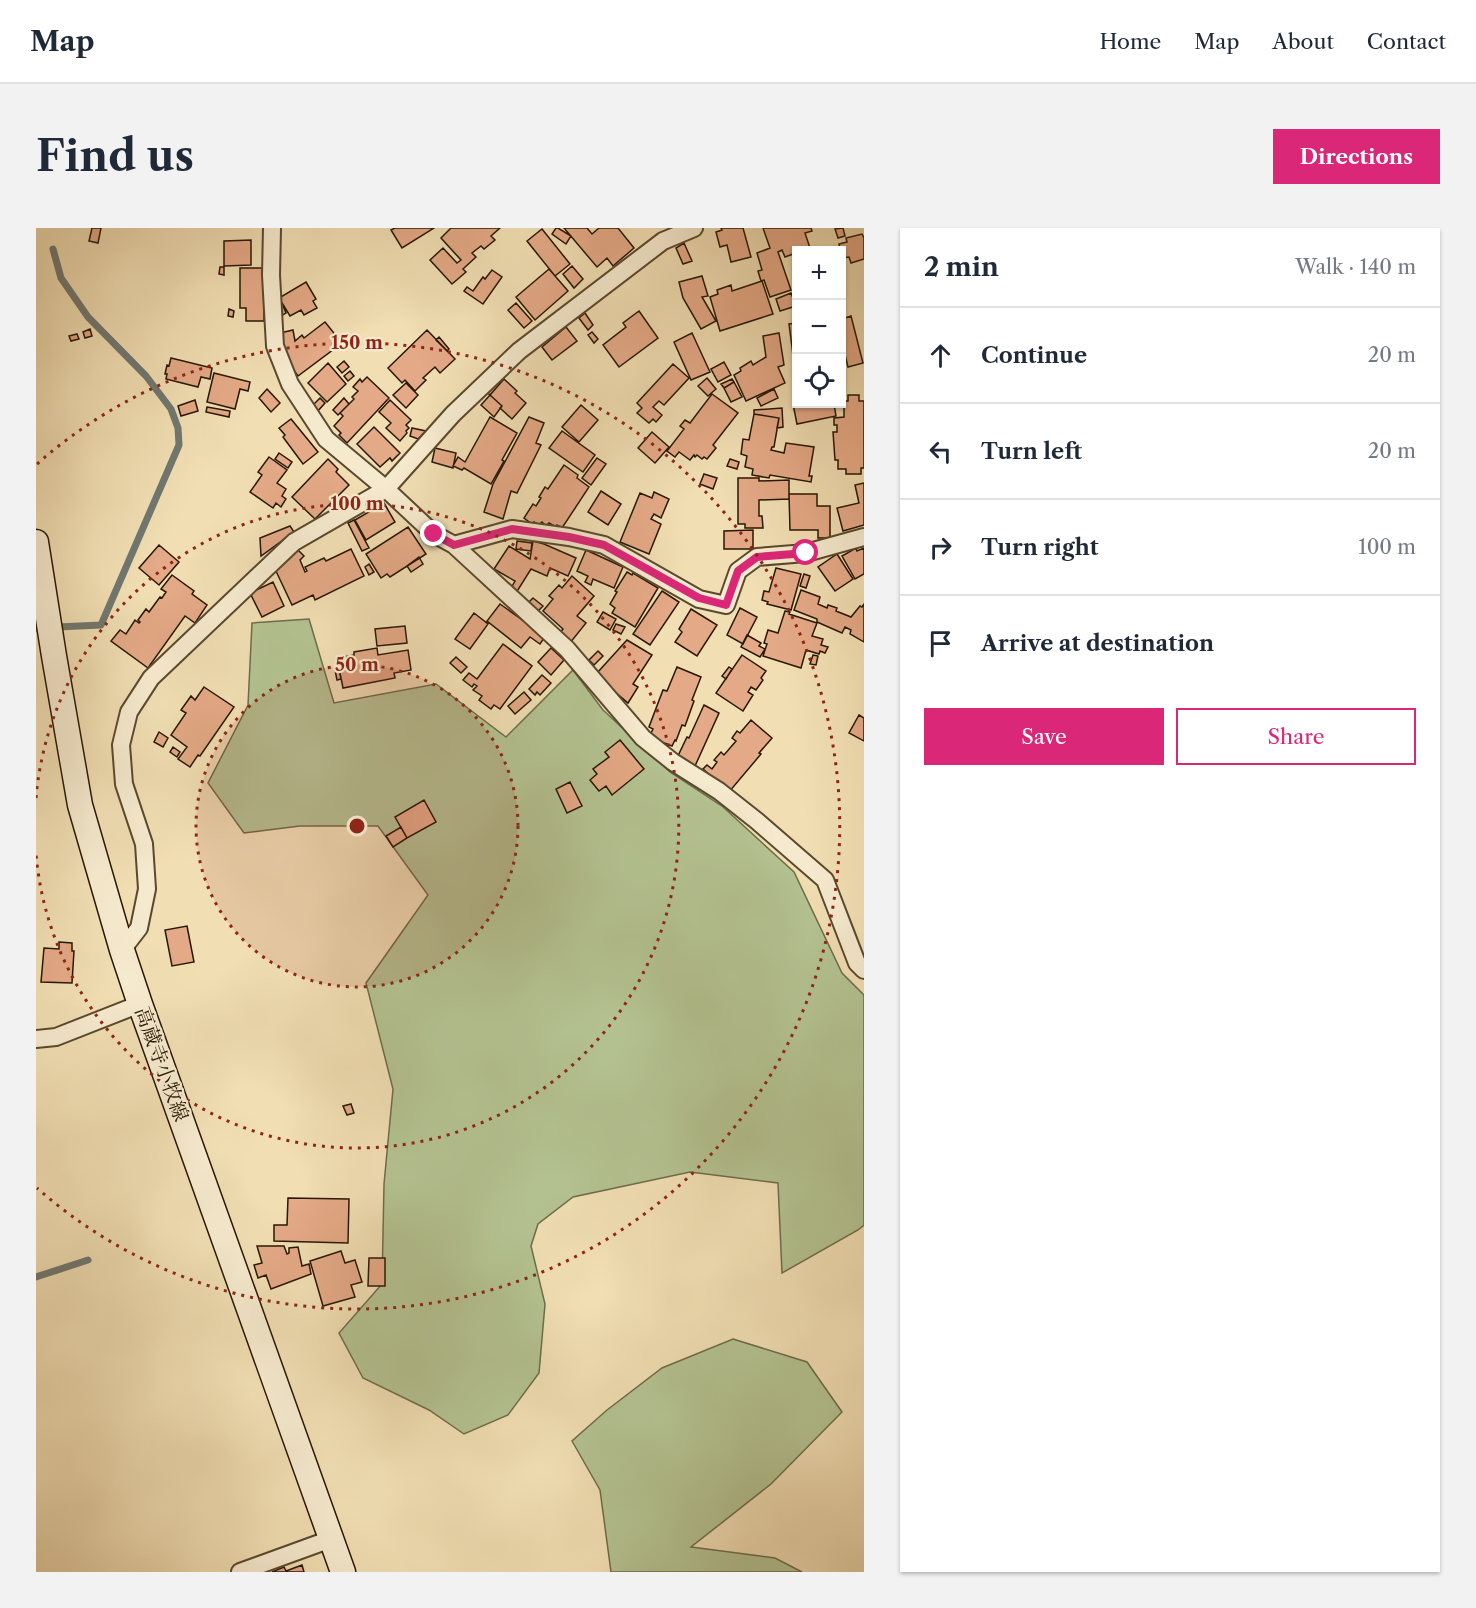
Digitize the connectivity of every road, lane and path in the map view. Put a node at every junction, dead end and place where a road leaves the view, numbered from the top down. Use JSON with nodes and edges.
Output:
{"nodes":[{"id":1,"x":272,"y":228,"type":"edge"},
{"id":2,"x":694,"y":228,"type":"edge"},
{"id":3,"x":386,"y":489,"type":"junction"},
{"id":4,"x":864,"y":537,"type":"edge"},
{"id":5,"x":36,"y":542,"type":"edge"},
{"id":6,"x":454,"y":545,"type":"junction"},
{"id":7,"x":122,"y":950,"type":"junction"},
{"id":8,"x":864,"y":970,"type":"edge"},
{"id":9,"x":140,"y":1004,"type":"junction"},
{"id":10,"x":36,"y":1039,"type":"edge"},
{"id":11,"x":331,"y":1539,"type":"junction"},
{"id":12,"x":240,"y":1572,"type":"edge"},
{"id":13,"x":343,"y":1572,"type":"edge"}],
"edges":[{"from":1,"to":3,"type":"street"},
{"from":2,"to":3,"type":"street"},
{"from":3,"to":6,"type":"street"},
{"from":3,"to":7,"type":"street"},
{"from":4,"to":6,"type":"street"},
{"from":5,"to":7,"type":"main road","name":"高蔵寺小牧線"},
{"from":6,"to":8,"type":"street"},
{"from":7,"to":9,"type":"main road","name":"高蔵寺小牧線"},
{"from":9,"to":10,"type":"street"},
{"from":9,"to":11,"type":"main road","name":"高蔵寺小牧線"},
{"from":11,"to":12,"type":"street"},
{"from":11,"to":13,"type":"main road","name":"高蔵寺小牧線"}]}
